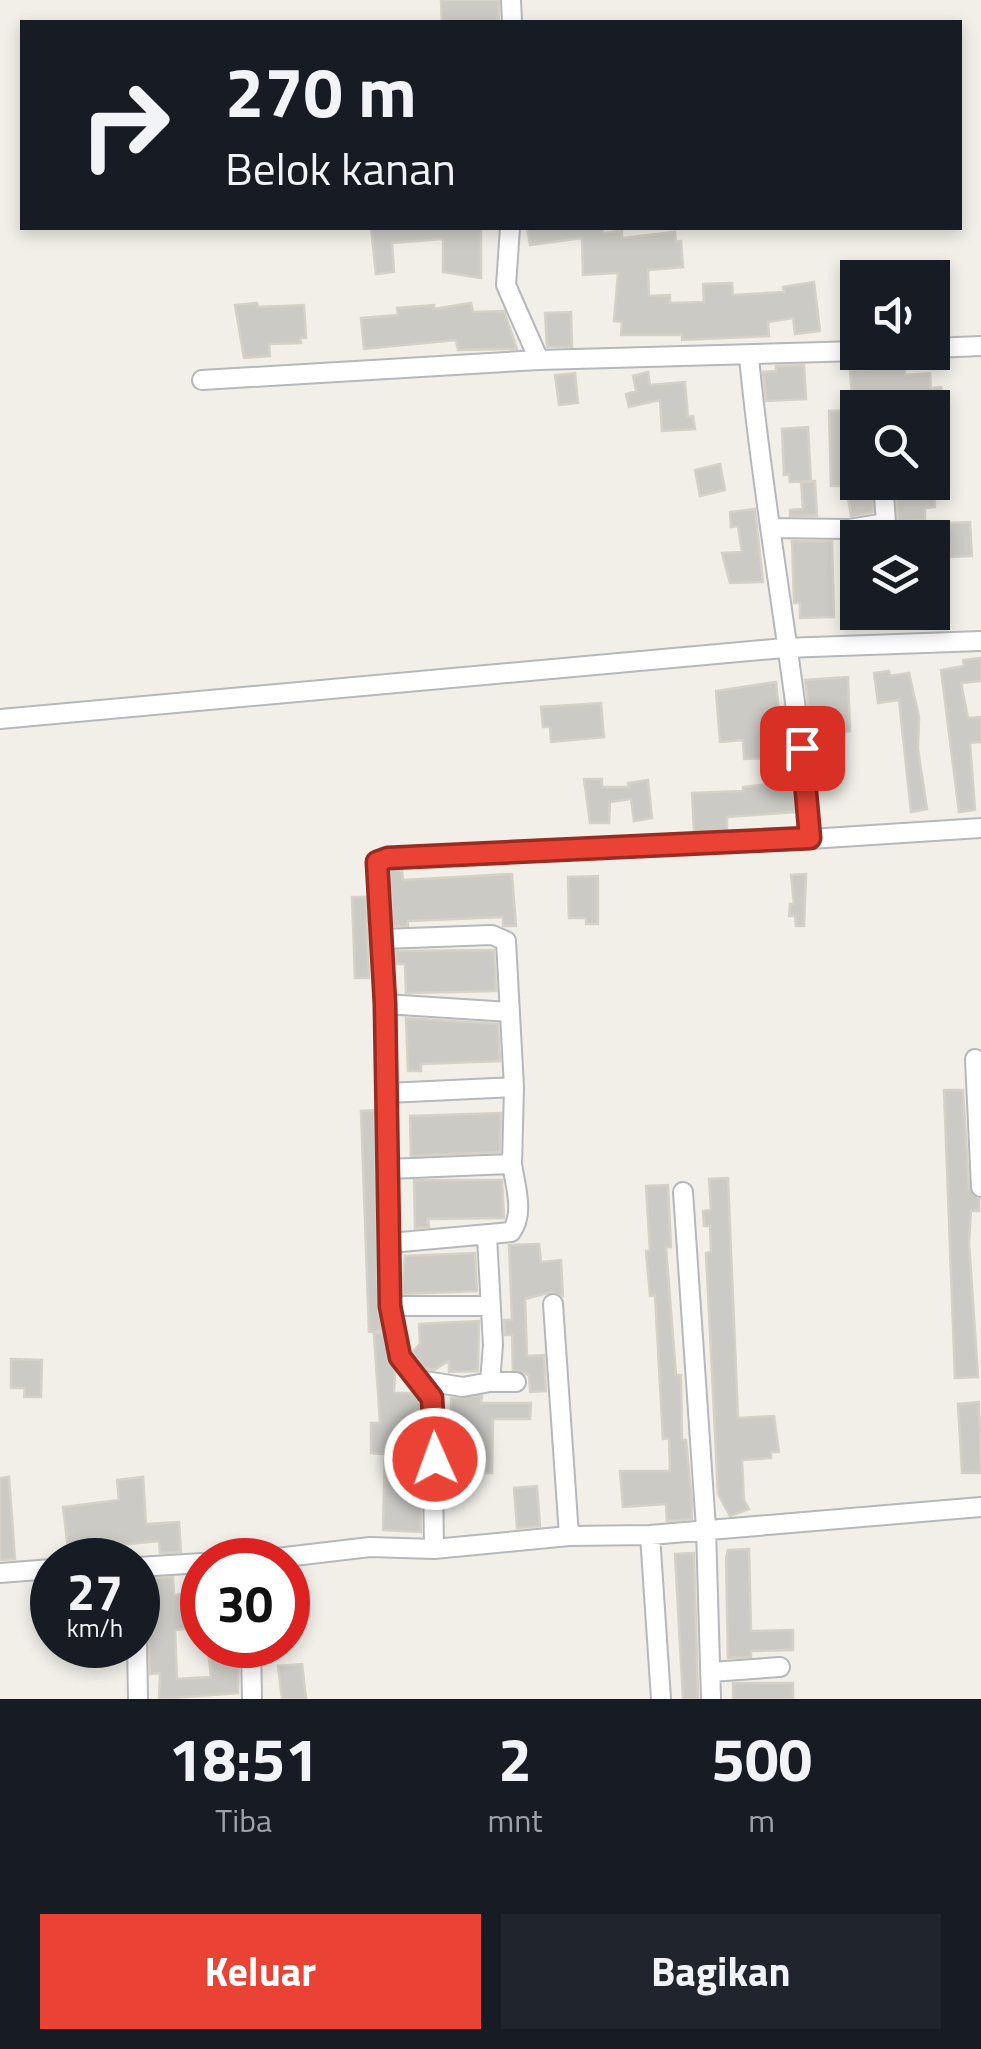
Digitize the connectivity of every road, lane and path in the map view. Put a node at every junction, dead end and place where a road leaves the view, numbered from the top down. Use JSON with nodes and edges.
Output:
{"nodes":[{"id":1,"x":510,"y":230,"type":"edge"},
{"id":2,"x":981,"y":346,"type":"edge"},
{"id":3,"x":950,"y":347,"type":"edge"},
{"id":4,"x":840,"y":352,"type":"edge"},
{"id":5,"x":750,"y":357,"type":"junction"},
{"id":6,"x":539,"y":360,"type":"junction"},
{"id":7,"x":202,"y":380,"type":"dead end"},
{"id":8,"x":884,"y":500,"type":"edge"},
{"id":9,"x":770,"y":528,"type":"junction"},
{"id":10,"x":981,"y":641,"type":"edge"},
{"id":11,"x":784,"y":648,"type":"junction"},
{"id":12,"x":0,"y":719,"type":"edge"},
{"id":13,"x":981,"y":828,"type":"edge"},
{"id":14,"x":810,"y":838,"type":"junction"},
{"id":15,"x":382,"y":939,"type":"junction"},
{"id":16,"x":385,"y":1004,"type":"junction"},
{"id":17,"x":510,"y":1012,"type":"junction"},
{"id":18,"x":976,"y":1059,"type":"dead end"},
{"id":19,"x":514,"y":1087,"type":"junction"},
{"id":20,"x":386,"y":1093,"type":"junction"},
{"id":21,"x":512,"y":1164,"type":"junction"},
{"id":22,"x":388,"y":1169,"type":"junction"},
{"id":23,"x":981,"y":1187,"type":"edge"},
{"id":24,"x":684,"y":1192,"type":"dead end"},
{"id":25,"x":488,"y":1237,"type":"junction"},
{"id":26,"x":390,"y":1243,"type":"junction"},
{"id":27,"x":554,"y":1304,"type":"dead end"},
{"id":28,"x":390,"y":1306,"type":"junction"},
{"id":29,"x":490,"y":1306,"type":"junction"},
{"id":30,"x":420,"y":1380,"type":"junction"},
{"id":31,"x":490,"y":1382,"type":"junction"},
{"id":32,"x":516,"y":1382,"type":"dead end"},
{"id":33,"x":981,"y":1508,"type":"edge"},
{"id":34,"x":706,"y":1528,"type":"junction"},
{"id":35,"x":650,"y":1535,"type":"junction"},
{"id":36,"x":569,"y":1536,"type":"junction"},
{"id":37,"x":434,"y":1549,"type":"junction"},
{"id":38,"x":310,"y":1555,"type":"edge"},
{"id":39,"x":30,"y":1570,"type":"edge"},
{"id":40,"x":0,"y":1572,"type":"edge"},
{"id":41,"x":780,"y":1667,"type":"dead end"},
{"id":42,"x":137,"y":1668,"type":"edge"},
{"id":43,"x":251,"y":1668,"type":"edge"},
{"id":44,"x":710,"y":1672,"type":"junction"},
{"id":45,"x":138,"y":1699,"type":"edge"},
{"id":46,"x":252,"y":1699,"type":"edge"},
{"id":47,"x":661,"y":1699,"type":"edge"},
{"id":48,"x":712,"y":1699,"type":"edge"}],
"edges":[{"from":1,"to":6,"type":"street"},
{"from":2,"to":3,"type":"street"},
{"from":4,"to":5,"type":"street"},
{"from":5,"to":6,"type":"street"},
{"from":5,"to":9,"type":"street"},
{"from":6,"to":7,"type":"street"},
{"from":8,"to":9,"type":"street"},
{"from":9,"to":11,"type":"street"},
{"from":10,"to":11,"type":"street"},
{"from":11,"to":12,"type":"street"},
{"from":11,"to":14,"type":"street"},
{"from":13,"to":14,"type":"street"},
{"from":14,"to":15,"type":"street"},
{"from":15,"to":16,"type":"street"},
{"from":15,"to":17,"type":"street"},
{"from":16,"to":17,"type":"street"},
{"from":16,"to":20,"type":"street"},
{"from":17,"to":19,"type":"street"},
{"from":18,"to":23,"type":"street"},
{"from":19,"to":20,"type":"street"},
{"from":19,"to":21,"type":"street"},
{"from":20,"to":22,"type":"street"},
{"from":21,"to":22,"type":"street"},
{"from":21,"to":25,"type":"street"},
{"from":22,"to":26,"type":"street"},
{"from":24,"to":34,"type":"street"},
{"from":25,"to":26,"type":"street"},
{"from":25,"to":29,"type":"street"},
{"from":26,"to":28,"type":"street"},
{"from":27,"to":36,"type":"street"},
{"from":28,"to":29,"type":"street"},
{"from":28,"to":30,"type":"street"},
{"from":29,"to":31,"type":"street"},
{"from":30,"to":31,"type":"street"},
{"from":30,"to":37,"type":"street"},
{"from":31,"to":32,"type":"street"},
{"from":33,"to":34,"type":"street"},
{"from":34,"to":35,"type":"street"},
{"from":34,"to":44,"type":"street"},
{"from":35,"to":36,"type":"street"},
{"from":35,"to":47,"type":"street"},
{"from":36,"to":37,"type":"street"},
{"from":37,"to":38,"type":"street"},
{"from":39,"to":40,"type":"street"},
{"from":41,"to":44,"type":"street"},
{"from":42,"to":45,"type":"street"},
{"from":43,"to":46,"type":"street"},
{"from":44,"to":48,"type":"street"}]}
